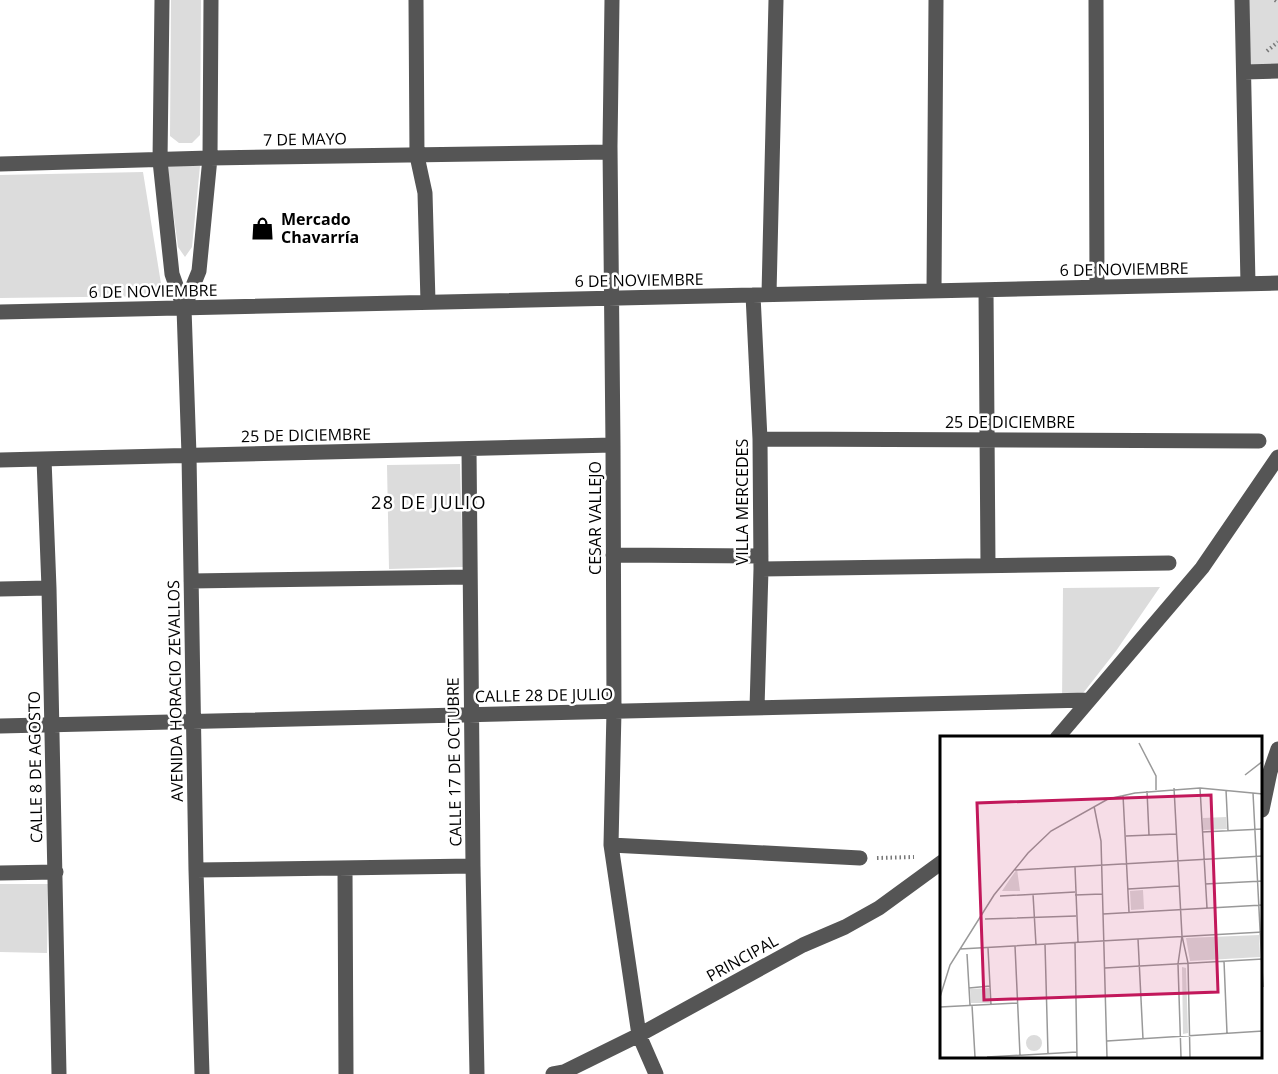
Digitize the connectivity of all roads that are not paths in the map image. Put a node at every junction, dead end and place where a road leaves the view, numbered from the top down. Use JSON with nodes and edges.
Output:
{"nodes":[{"id":1,"x":162,"y":0,"type":"edge"},
{"id":2,"x":211,"y":0,"type":"edge"},
{"id":3,"x":416,"y":0,"type":"edge"},
{"id":4,"x":612,"y":0,"type":"edge"},
{"id":5,"x":776,"y":0,"type":"edge"},
{"id":6,"x":936,"y":0,"type":"edge"},
{"id":7,"x":1096,"y":0,"type":"edge"},
{"id":8,"x":1242,"y":0,"type":"edge"},
{"id":9,"x":1278,"y":71,"type":"edge"},
{"id":10,"x":1244,"y":72,"type":"junction"},
{"id":11,"x":610,"y":152,"type":"junction"},
{"id":12,"x":417,"y":156,"type":"junction"},
{"id":13,"x":210,"y":158,"type":"junction"},
{"id":14,"x":160,"y":161,"type":"junction"},
{"id":15,"x":0,"y":164,"type":"edge"},
{"id":16,"x":1278,"y":283,"type":"edge"},
{"id":17,"x":1248,"y":284,"type":"junction"},
{"id":18,"x":1097,"y":287,"type":"junction"},
{"id":19,"x":986,"y":290,"type":"junction"},
{"id":20,"x":934,"y":291,"type":"junction"},
{"id":21,"x":769,"y":294,"type":"junction"},
{"id":22,"x":753,"y":295,"type":"junction"},
{"id":23,"x":611,"y":298,"type":"junction"},
{"id":24,"x":428,"y":302,"type":"junction"},
{"id":25,"x":184,"y":308,"type":"junction"},
{"id":26,"x":0,"y":312,"type":"edge"},
{"id":27,"x":760,"y":439,"type":"junction"},
{"id":28,"x":987,"y":440,"type":"junction"},
{"id":29,"x":1259,"y":441,"type":"dead end"},
{"id":30,"x":614,"y":445,"type":"junction"},
{"id":31,"x":469,"y":449,"type":"junction"},
{"id":32,"x":189,"y":455,"type":"junction"},
{"id":33,"x":1278,"y":457,"type":"edge"},
{"id":34,"x":44,"y":459,"type":"junction"},
{"id":35,"x":0,"y":460,"type":"edge"},
{"id":36,"x":614,"y":555,"type":"junction"},
{"id":37,"x":761,"y":562,"type":"junction"},
{"id":38,"x":1169,"y":563,"type":"dead end"},
{"id":39,"x":988,"y":565,"type":"junction"},
{"id":40,"x":470,"y":577,"type":"junction"},
{"id":41,"x":191,"y":581,"type":"junction"},
{"id":42,"x":49,"y":588,"type":"junction"},
{"id":43,"x":0,"y":589,"type":"edge"},
{"id":44,"x":1088,"y":700,"type":"junction"},
{"id":45,"x":757,"y":708,"type":"junction"},
{"id":46,"x":614,"y":711,"type":"junction"},
{"id":47,"x":471,"y":715,"type":"junction"},
{"id":48,"x":194,"y":722,"type":"junction"},
{"id":49,"x":52,"y":725,"type":"junction"},
{"id":50,"x":0,"y":726,"type":"edge"},
{"id":51,"x":1059,"y":736,"type":"edge"},
{"id":52,"x":1278,"y":748,"type":"edge"},
{"id":53,"x":1263,"y":805,"type":"edge"},
{"id":54,"x":611,"y":845,"type":"junction"},
{"id":55,"x":860,"y":858,"type":"road end"},
{"id":56,"x":940,"y":863,"type":"edge"},
{"id":57,"x":473,"y":866,"type":"junction"},
{"id":58,"x":345,"y":868,"type":"junction"},
{"id":59,"x":196,"y":870,"type":"junction"},
{"id":60,"x":56,"y":872,"type":"junction"},
{"id":61,"x":0,"y":873,"type":"edge"},
{"id":62,"x":639,"y":1035,"type":"junction"},
{"id":63,"x":60,"y":1074,"type":"edge"},
{"id":64,"x":202,"y":1074,"type":"edge"},
{"id":65,"x":346,"y":1074,"type":"edge"},
{"id":66,"x":477,"y":1074,"type":"edge"},
{"id":67,"x":553,"y":1074,"type":"edge"},
{"id":68,"x":656,"y":1074,"type":"edge"}],
"edges":[{"from":1,"to":14,"type":"street","name":"AVENIDA HORACIO ZEVALLOS"},
{"from":2,"to":13,"type":"street","name":"AVENIDA HORACIO ZEVALLOS"},
{"from":3,"to":12,"type":"street"},
{"from":4,"to":11,"type":"street","name":"CESAR VALLEJO"},
{"from":5,"to":21,"type":"street"},
{"from":6,"to":20,"type":"street"},
{"from":7,"to":18,"type":"street"},
{"from":8,"to":10,"type":"street"},
{"from":9,"to":10,"type":"street"},
{"from":10,"to":17,"type":"street"},
{"from":11,"to":12,"type":"street","name":"7 DE MAYO"},
{"from":11,"to":23,"type":"street","name":"CESAR VALLEJO"},
{"from":12,"to":13,"type":"street","name":"7 DE MAYO"},
{"from":12,"to":24,"type":"street"},
{"from":13,"to":14,"type":"street","name":"7 DE MAYO"},
{"from":13,"to":25,"type":"street","name":"AVENIDA HORACIO ZEVALLOS"},
{"from":14,"to":15,"type":"street","name":"7 DE MAYO"},
{"from":14,"to":25,"type":"street","name":"AVENIDA HORACIO ZEVALLOS"},
{"from":16,"to":17,"type":"street","name":"6 DE NOVIEMBRE"},
{"from":17,"to":18,"type":"street","name":"6 DE NOVIEMBRE"},
{"from":18,"to":19,"type":"street","name":"6 DE NOVIEMBRE"},
{"from":19,"to":20,"type":"street","name":"6 DE NOVIEMBRE"},
{"from":19,"to":28,"type":"street"},
{"from":20,"to":21,"type":"street","name":"6 DE NOVIEMBRE"},
{"from":21,"to":22,"type":"street","name":"6 DE NOVIEMBRE"},
{"from":22,"to":23,"type":"street","name":"6 DE NOVIEMBRE"},
{"from":22,"to":27,"type":"street","name":"VILLA MERCEDES"},
{"from":23,"to":24,"type":"street","name":"6 DE NOVIEMBRE"},
{"from":23,"to":30,"type":"street","name":"CESAR VALLEJO"},
{"from":24,"to":25,"type":"street","name":"6 DE NOVIEMBRE"},
{"from":25,"to":26,"type":"street","name":"6 DE NOVIEMBRE"},
{"from":25,"to":32,"type":"street","name":"AVENIDA HORACIO ZEVALLOS"},
{"from":27,"to":28,"type":"street","name":"25 DE DICIEMBRE"},
{"from":27,"to":37,"type":"street","name":"VILLA MERCEDES"},
{"from":28,"to":29,"type":"street","name":"25 DE DICIEMBRE"},
{"from":28,"to":39,"type":"street"},
{"from":30,"to":31,"type":"street","name":"25 DE DICIEMBRE"},
{"from":30,"to":36,"type":"street","name":"CESAR VALLEJO"},
{"from":31,"to":32,"type":"street","name":"25 DE DICIEMBRE"},
{"from":31,"to":40,"type":"street","name":"CALLE 17 DE OCTUBRE"},
{"from":32,"to":34,"type":"street","name":"25 DE DICIEMBRE"},
{"from":32,"to":41,"type":"street","name":"AVENIDA HORACIO ZEVALLOS"},
{"from":33,"to":44,"type":"street"},
{"from":34,"to":35,"type":"street","name":"25 DE DICIEMBRE"},
{"from":34,"to":42,"type":"street","name":"CALLE 8 DE AGOSTO"},
{"from":36,"to":37,"type":"street"},
{"from":36,"to":46,"type":"street","name":"CESAR VALLEJO"},
{"from":37,"to":39,"type":"street"},
{"from":37,"to":45,"type":"street","name":"VILLA MERCEDES"},
{"from":38,"to":39,"type":"street"},
{"from":40,"to":41,"type":"street"},
{"from":40,"to":47,"type":"street","name":"CALLE 17 DE OCTUBRE"},
{"from":41,"to":48,"type":"street","name":"AVENIDA HORACIO ZEVALLOS"},
{"from":42,"to":43,"type":"street"},
{"from":42,"to":49,"type":"street","name":"CALLE 8 DE AGOSTO"},
{"from":44,"to":45,"type":"street","name":"CALLE 28 DE JULIO"},
{"from":44,"to":51,"type":"street"},
{"from":45,"to":46,"type":"street","name":"CALLE 28 DE JULIO"},
{"from":46,"to":47,"type":"street","name":"CALLE 28 DE JULIO"},
{"from":46,"to":54,"type":"street","name":"CESAR VALLEJO"},
{"from":47,"to":48,"type":"street","name":"CALLE 28 DE JULIO"},
{"from":47,"to":57,"type":"street","name":"CALLE 17 DE OCTUBRE"},
{"from":48,"to":49,"type":"street","name":"CALLE 28 DE JULIO"},
{"from":48,"to":59,"type":"street","name":"AVENIDA HORACIO ZEVALLOS"},
{"from":49,"to":50,"type":"street","name":"CALLE 28 DE JULIO"},
{"from":49,"to":60,"type":"street","name":"CALLE 8 DE AGOSTO"},
{"from":52,"to":53,"type":"street"},
{"from":54,"to":55,"type":"street"},
{"from":54,"to":62,"type":"street","name":"CESAR VALLEJO"},
{"from":56,"to":62,"type":"street","name":"PRINCIPAL"},
{"from":57,"to":58,"type":"street"},
{"from":57,"to":66,"type":"street","name":"CALLE 17 DE OCTUBRE"},
{"from":58,"to":59,"type":"street"},
{"from":58,"to":65,"type":"street"},
{"from":59,"to":64,"type":"street","name":"AVENIDA HORACIO ZEVALLOS"},
{"from":60,"to":61,"type":"street"},
{"from":60,"to":63,"type":"street","name":"CALLE 8 DE AGOSTO"},
{"from":62,"to":67,"type":"street","name":"PRINCIPAL"},
{"from":62,"to":68,"type":"street","name":"CESAR VALLEJO"}]}
